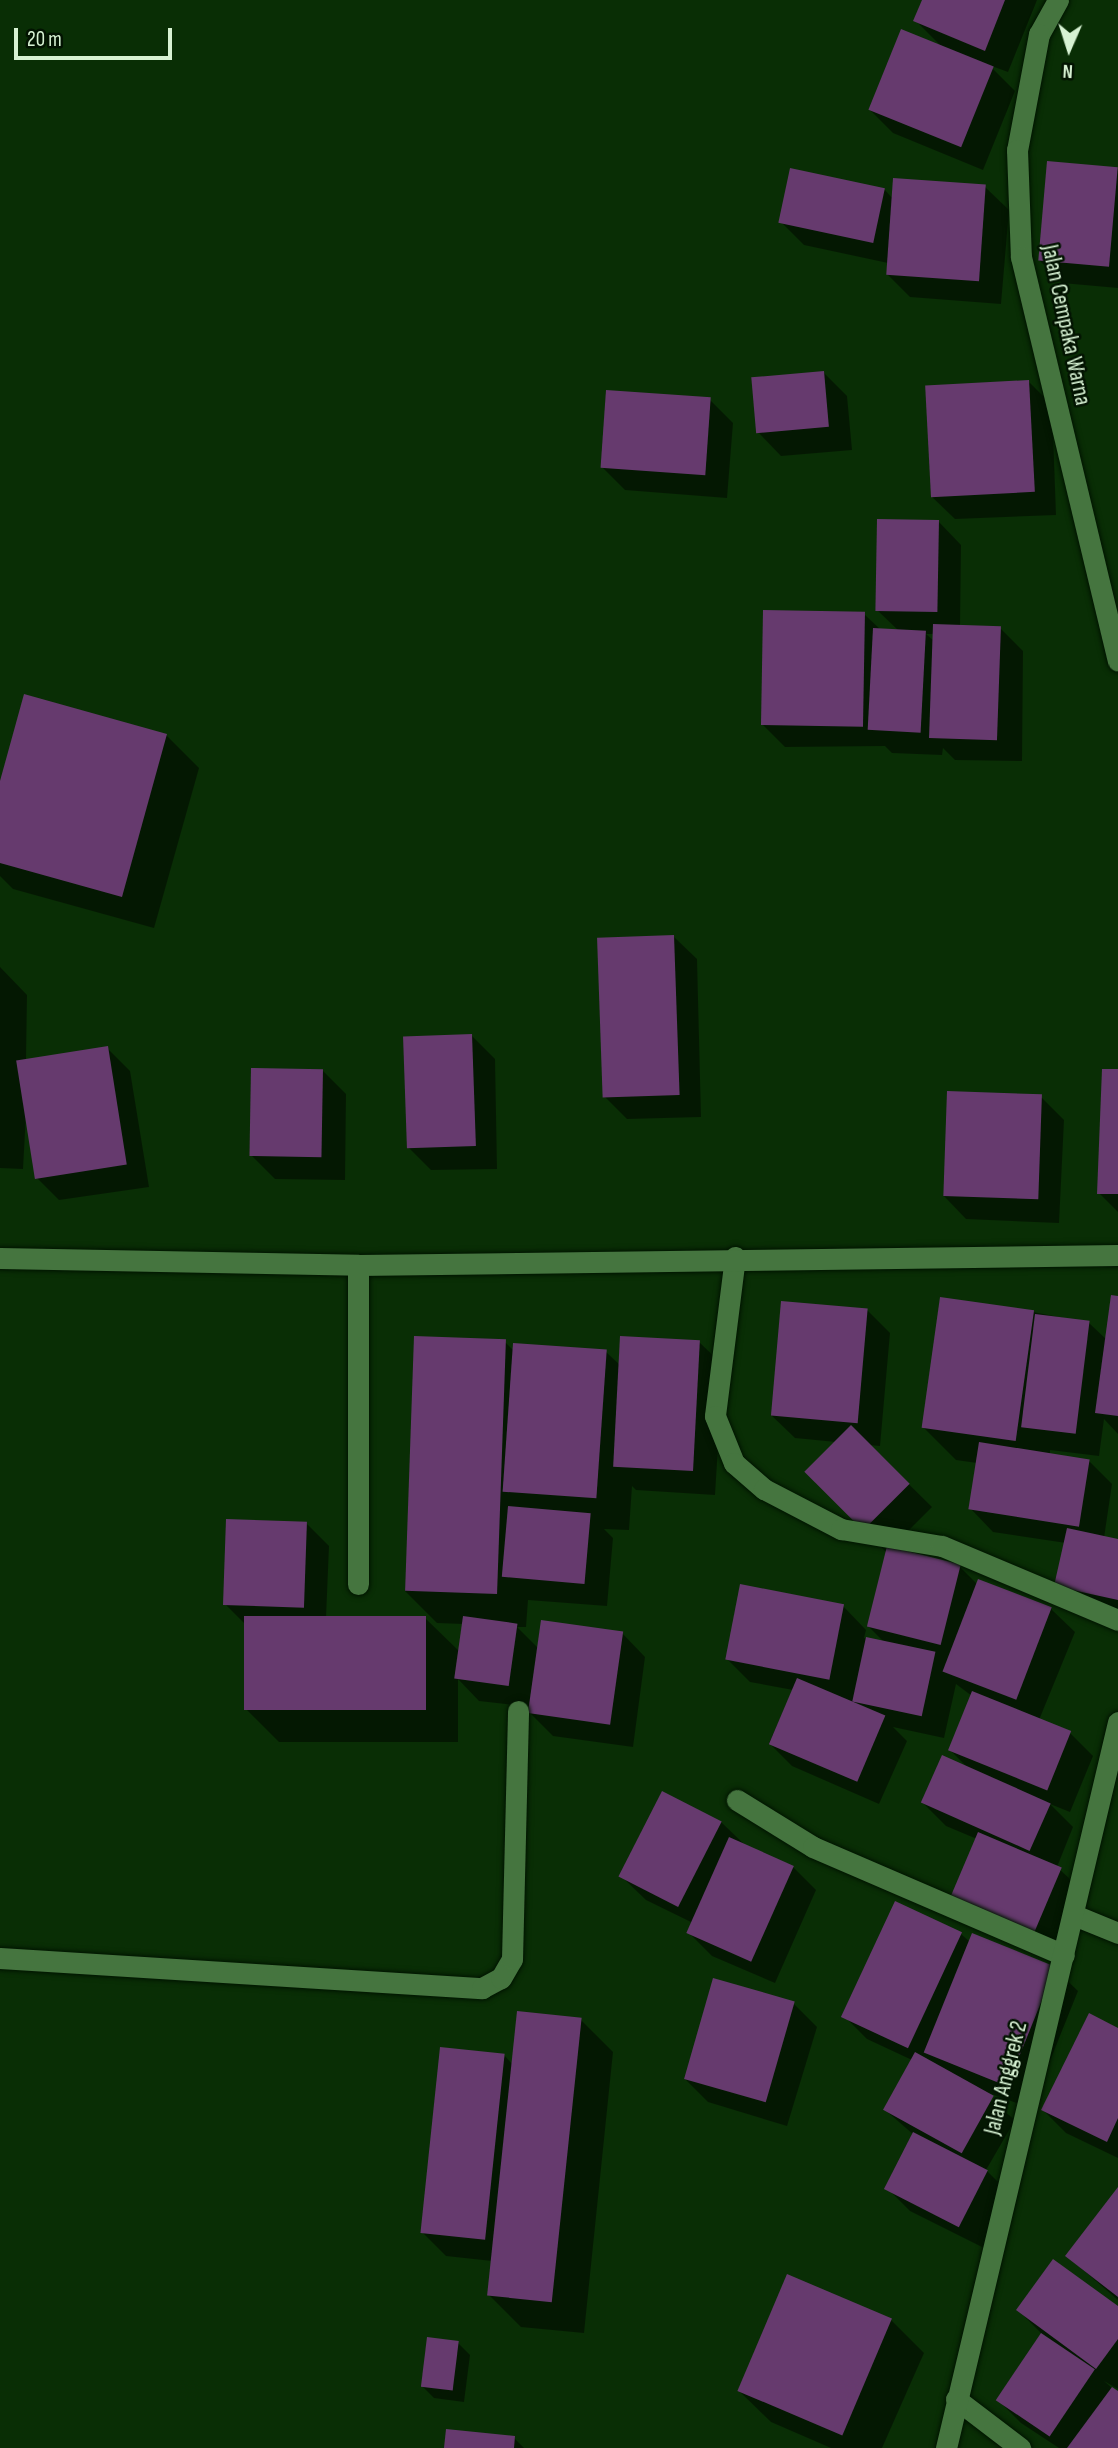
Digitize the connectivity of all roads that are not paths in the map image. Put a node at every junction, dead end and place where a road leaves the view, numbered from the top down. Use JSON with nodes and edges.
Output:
{"nodes":[{"id":1,"x":1058,"y":0,"type":"edge"},
{"id":2,"x":1118,"y":661,"type":"edge"},
{"id":3,"x":1118,"y":1255,"type":"edge"},
{"id":4,"x":735,"y":1257,"type":"junction"},
{"id":5,"x":0,"y":1258,"type":"edge"},
{"id":6,"x":358,"y":1265,"type":"junction"},
{"id":7,"x":358,"y":1584,"type":"dead end"},
{"id":8,"x":1118,"y":1619,"type":"edge"},
{"id":9,"x":518,"y":1711,"type":"dead end"},
{"id":10,"x":1118,"y":1722,"type":"edge"},
{"id":11,"x":737,"y":1800,"type":"dead end"},
{"id":12,"x":1074,"y":1915,"type":"junction"},
{"id":13,"x":1118,"y":1933,"type":"edge"},
{"id":14,"x":1064,"y":1955,"type":"junction"},
{"id":15,"x":0,"y":1958,"type":"edge"},
{"id":16,"x":956,"y":2399,"type":"junction"},
{"id":17,"x":946,"y":2448,"type":"edge"},
{"id":18,"x":1020,"y":2448,"type":"edge"}],
"edges":[{"from":1,"to":2,"type":"street","name":"Jalan Cempaka Warna"},
{"from":3,"to":4,"type":"street"},
{"from":4,"to":6,"type":"street"},
{"from":4,"to":8,"type":"street"},
{"from":5,"to":6,"type":"street"},
{"from":6,"to":7,"type":"street"},
{"from":9,"to":15,"type":"street"},
{"from":10,"to":12,"type":"street","name":"Jalan Anggrek 2"},
{"from":11,"to":14,"type":"street"},
{"from":12,"to":13,"type":"street"},
{"from":12,"to":14,"type":"street","name":"Jalan Anggrek 2"},
{"from":14,"to":16,"type":"street","name":"Jalan Anggrek 2"},
{"from":16,"to":17,"type":"street","name":"Jalan Anggrek 2"},
{"from":16,"to":18,"type":"street"}]}
